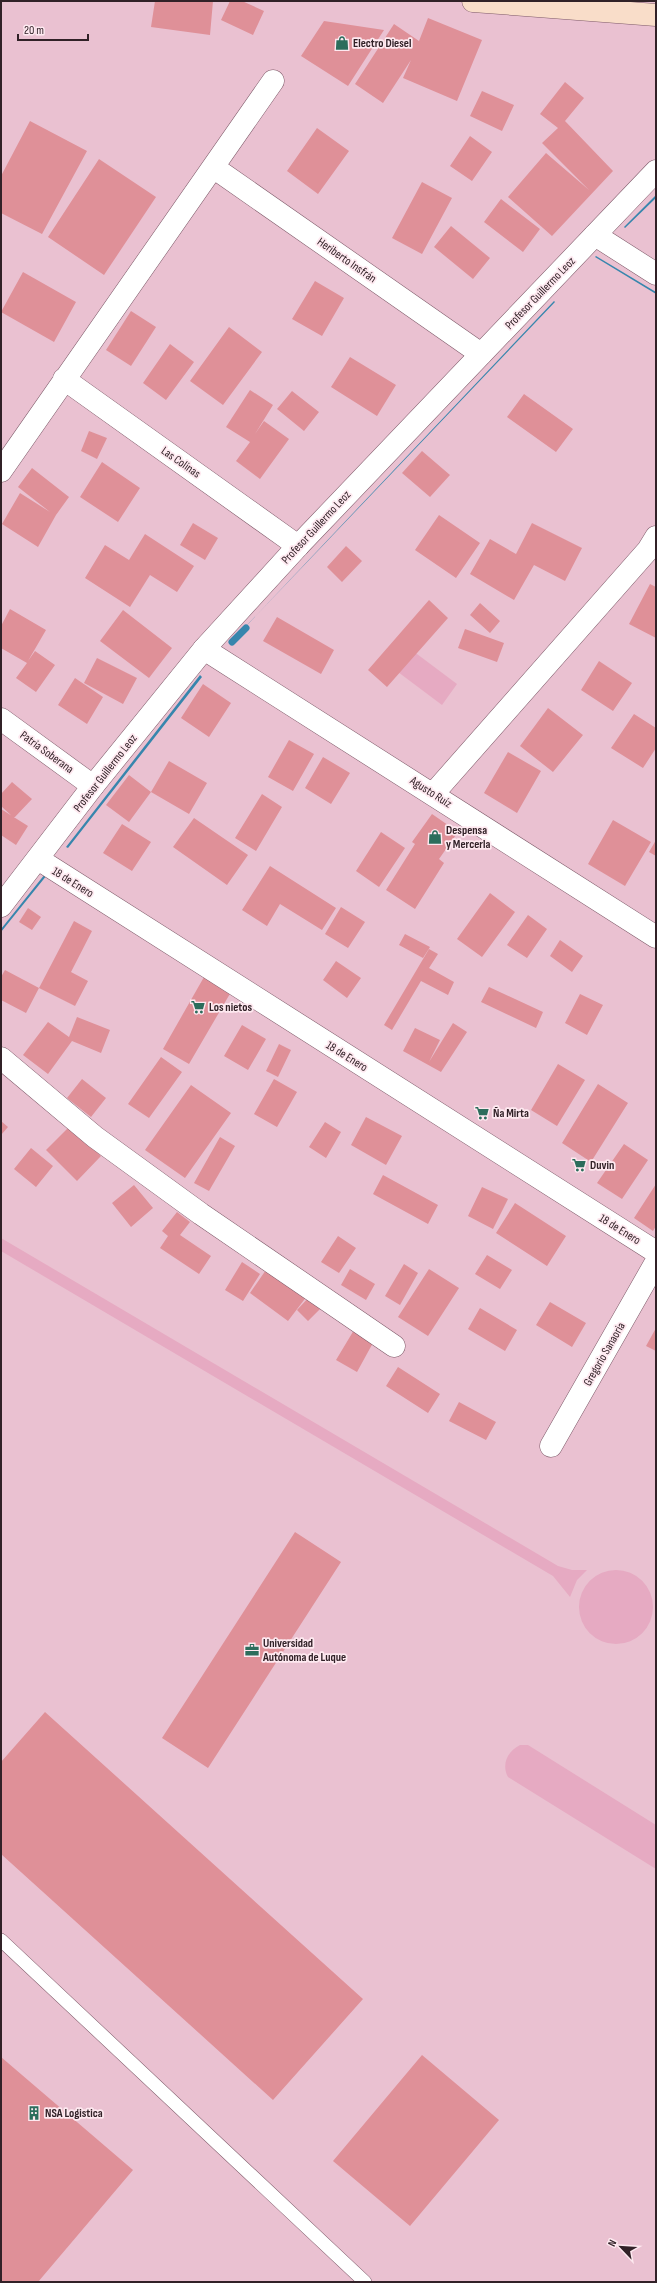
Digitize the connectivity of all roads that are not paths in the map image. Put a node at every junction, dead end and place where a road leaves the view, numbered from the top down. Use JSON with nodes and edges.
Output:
{"nodes":[{"id":1,"x":473,"y":1,"type":"edge"},
{"id":2,"x":656,"y":15,"type":"edge"},
{"id":3,"x":273,"y":81,"type":"dead end"},
{"id":4,"x":213,"y":167,"type":"junction"},
{"id":5,"x":656,"y":171,"type":"edge"},
{"id":6,"x":595,"y":235,"type":"junction"},
{"id":7,"x":656,"y":274,"type":"edge"},
{"id":8,"x":481,"y":354,"type":"junction"},
{"id":9,"x":64,"y":379,"type":"junction"},
{"id":10,"x":1,"y":471,"type":"edge"},
{"id":11,"x":298,"y":546,"type":"junction"},
{"id":12,"x":653,"y":547,"type":"edge"},
{"id":13,"x":204,"y":649,"type":"junction"},
{"id":14,"x":1,"y":719,"type":"edge"},
{"id":15,"x":93,"y":786,"type":"junction"},
{"id":16,"x":433,"y":794,"type":"junction"},
{"id":17,"x":38,"y":859,"type":"junction"},
{"id":18,"x":1,"y":906,"type":"edge"},
{"id":19,"x":656,"y":937,"type":"edge"},
{"id":20,"x":1,"y":1058,"type":"edge"},
{"id":21,"x":656,"y":1252,"type":"edge"},
{"id":22,"x":656,"y":1262,"type":"edge"},
{"id":23,"x":394,"y":1346,"type":"dead end"},
{"id":24,"x":551,"y":1446,"type":"dead end"},
{"id":25,"x":1,"y":1940,"type":"edge"},
{"id":26,"x":365,"y":2282,"type":"edge"}],
"edges":[{"from":1,"to":2,"type":"main road"},
{"from":3,"to":4,"type":"street"},
{"from":4,"to":8,"type":"street","name":"Heriberto Insfrán"},
{"from":4,"to":9,"type":"street"},
{"from":5,"to":6,"type":"street","name":"Profesor Guillermo Leoz"},
{"from":6,"to":7,"type":"street"},
{"from":6,"to":8,"type":"street","name":"Profesor Guillermo Leoz"},
{"from":8,"to":11,"type":"street","name":"Profesor Guillermo Leoz"},
{"from":9,"to":10,"type":"street"},
{"from":9,"to":11,"type":"street","name":"Las Colinas"},
{"from":11,"to":13,"type":"street","name":"Profesor Guillermo Leoz"},
{"from":12,"to":16,"type":"street"},
{"from":13,"to":15,"type":"street","name":"Profesor Guillermo Leoz"},
{"from":13,"to":16,"type":"street","name":"Agusto Ruíz"},
{"from":14,"to":15,"type":"street","name":"Patria Soberana"},
{"from":15,"to":17,"type":"street","name":"Profesor Guillermo Leoz"},
{"from":16,"to":19,"type":"street","name":"Agusto Ruíz"},
{"from":17,"to":18,"type":"street","name":"Profesor Guillermo Leoz"},
{"from":17,"to":21,"type":"street","name":"18 de Enero"},
{"from":20,"to":23,"type":"street"},
{"from":22,"to":24,"type":"street","name":"Gregorio Sanaoria"},
{"from":25,"to":26,"type":"lane"}]}
